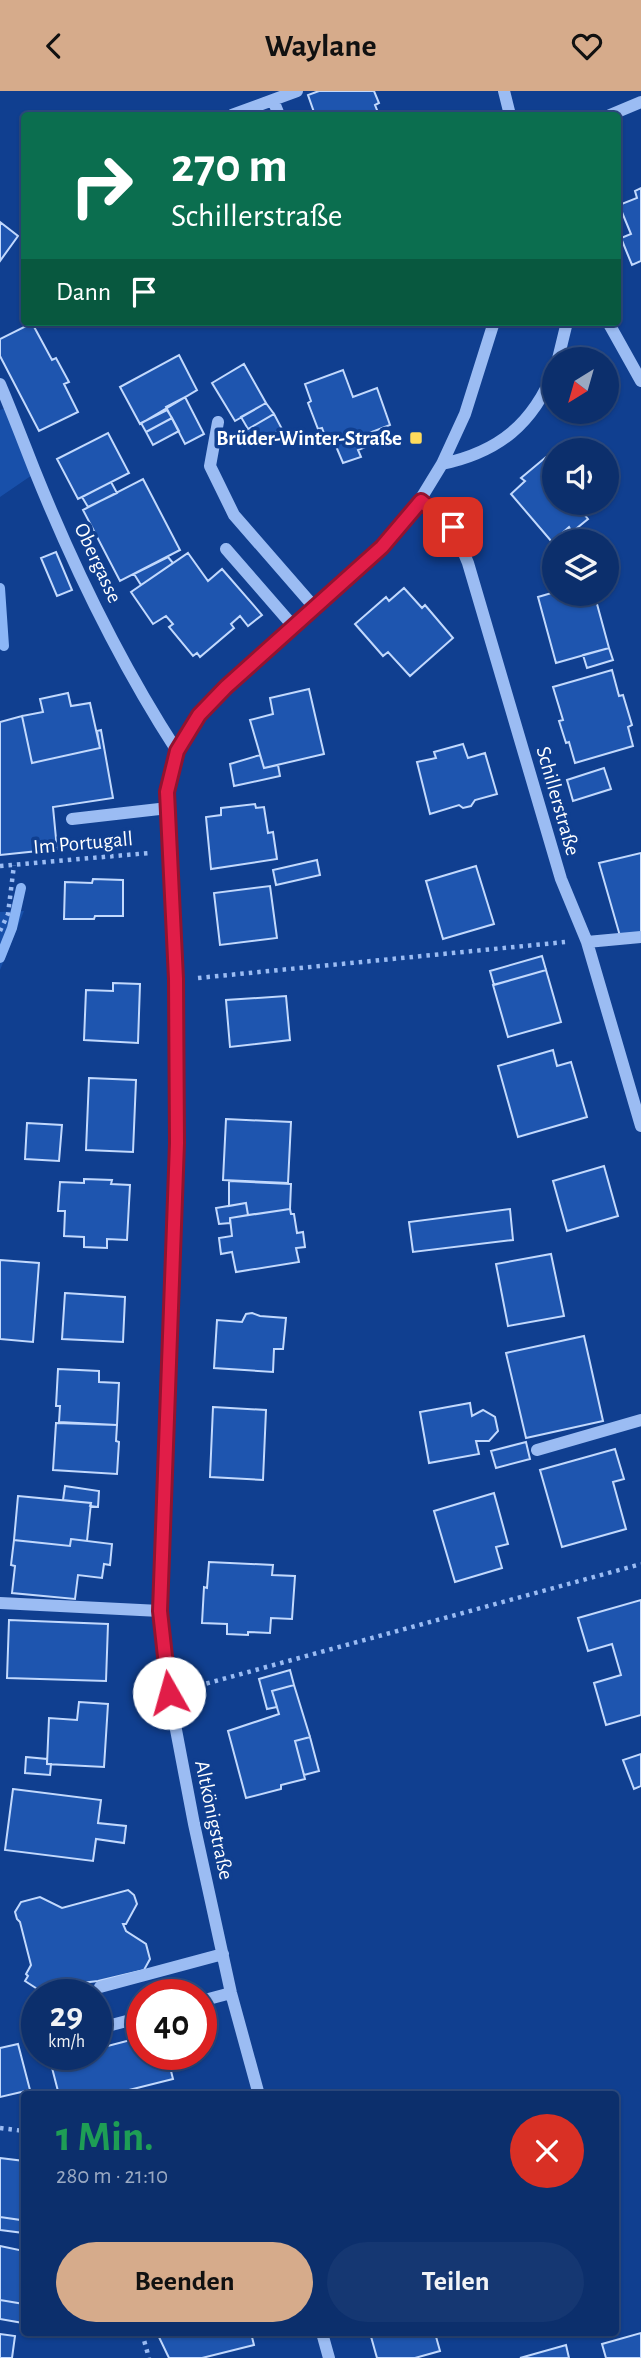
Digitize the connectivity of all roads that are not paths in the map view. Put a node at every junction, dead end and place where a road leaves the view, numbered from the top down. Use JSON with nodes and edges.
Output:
{"nodes":[{"id":1,"x":297,"y":91,"type":"edge"},
{"id":2,"x":504,"y":91,"type":"edge"},
{"id":3,"x":273,"y":100,"type":"junction"},
{"id":4,"x":641,"y":102,"type":"edge"},
{"id":5,"x":240,"y":112,"type":"edge"},
{"id":6,"x":278,"y":112,"type":"edge"},
{"id":7,"x":509,"y":112,"type":"edge"},
{"id":8,"x":617,"y":112,"type":"edge"},
{"id":9,"x":493,"y":326,"type":"edge"},
{"id":10,"x":565,"y":326,"type":"edge"},
{"id":11,"x":610,"y":326,"type":"edge"},
{"id":12,"x":561,"y":347,"type":"edge"},
{"id":13,"x":641,"y":381,"type":"edge"},
{"id":14,"x":0,"y":384,"type":"edge"},
{"id":15,"x":542,"y":398,"type":"edge"},
{"id":16,"x":218,"y":422,"type":"dead end"},
{"id":17,"x":442,"y":464,"type":"junction"},
{"id":18,"x":421,"y":501,"type":"junction"},
{"id":19,"x":226,"y":549,"type":"dead end"},
{"id":20,"x":315,"y":608,"type":"junction"},
{"id":21,"x":293,"y":626,"type":"junction"},
{"id":22,"x":177,"y":751,"type":"junction"},
{"id":23,"x":167,"y":808,"type":"junction"},
{"id":24,"x":72,"y":819,"type":"dead end"},
{"id":25,"x":641,"y":937,"type":"edge"},
{"id":26,"x":587,"y":942,"type":"junction"},
{"id":27,"x":641,"y":1126,"type":"edge"},
{"id":28,"x":641,"y":1420,"type":"edge"},
{"id":29,"x":537,"y":1450,"type":"dead end"},
{"id":30,"x":0,"y":1604,"type":"edge"},
{"id":31,"x":160,"y":1611,"type":"junction"},
{"id":32,"x":223,"y":1954,"type":"junction"},
{"id":33,"x":112,"y":1984,"type":"edge"},
{"id":34,"x":231,"y":1993,"type":"junction"},
{"id":35,"x":217,"y":1997,"type":"edge"},
{"id":36,"x":258,"y":2091,"type":"edge"},
{"id":37,"x":323,"y":2336,"type":"edge"},
{"id":38,"x":328,"y":2358,"type":"edge"}],
"edges":[{"from":1,"to":3,"type":"street"},
{"from":2,"to":7,"type":"street"},
{"from":3,"to":5,"type":"street"},
{"from":3,"to":6,"type":"street"},
{"from":4,"to":8,"type":"street"},
{"from":9,"to":17,"type":"street","name":"Altkönigstraße"},
{"from":10,"to":12,"type":"street"},
{"from":11,"to":13,"type":"street"},
{"from":14,"to":22,"type":"street","name":"Obergasse"},
{"from":15,"to":17,"type":"street"},
{"from":16,"to":20,"type":"street"},
{"from":17,"to":18,"type":"street","name":"Altkönigstraße"},
{"from":18,"to":20,"type":"street","name":"Altkönigstraße"},
{"from":18,"to":26,"type":"street","name":"Schillerstraße"},
{"from":19,"to":21,"type":"street"},
{"from":20,"to":21,"type":"street","name":"Altkönigstraße"},
{"from":21,"to":22,"type":"street","name":"Altkönigstraße"},
{"from":22,"to":23,"type":"street","name":"Altkönigstraße"},
{"from":23,"to":24,"type":"street"},
{"from":23,"to":31,"type":"street","name":"Altkönigstraße"},
{"from":25,"to":26,"type":"street"},
{"from":26,"to":27,"type":"street","name":"Schillerstraße"},
{"from":28,"to":29,"type":"street"},
{"from":30,"to":31,"type":"street"},
{"from":31,"to":32,"type":"street","name":"Altkönigstraße"},
{"from":32,"to":33,"type":"street"},
{"from":32,"to":34,"type":"street","name":"Altkönigstraße"},
{"from":34,"to":35,"type":"street"},
{"from":34,"to":36,"type":"street","name":"Altkönigstraße"},
{"from":37,"to":38,"type":"street"}]}
